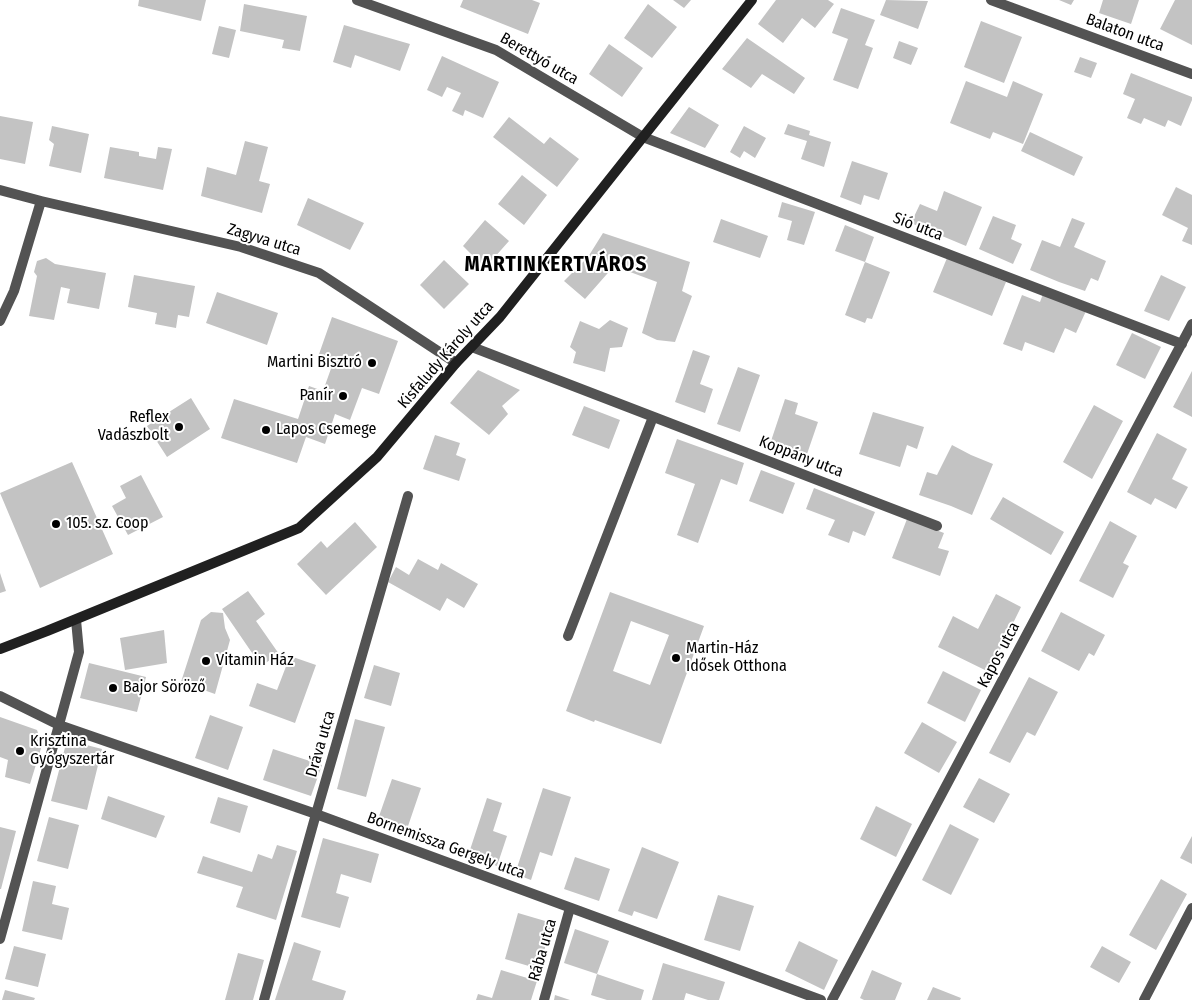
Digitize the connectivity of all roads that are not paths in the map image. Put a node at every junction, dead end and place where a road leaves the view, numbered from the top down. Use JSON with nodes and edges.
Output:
{"nodes":[{"id":1,"x":357,"y":0,"type":"edge"},
{"id":2,"x":752,"y":0,"type":"edge"},
{"id":3,"x":991,"y":0,"type":"edge"},
{"id":4,"x":1192,"y":74,"type":"edge"},
{"id":5,"x":643,"y":137,"type":"junction"},
{"id":6,"x":0,"y":190,"type":"edge"},
{"id":7,"x":41,"y":201,"type":"junction"},
{"id":8,"x":0,"y":321,"type":"edge"},
{"id":9,"x":1192,"y":324,"type":"edge"},
{"id":10,"x":1182,"y":344,"type":"junction"},
{"id":11,"x":472,"y":347,"type":"junction"},
{"id":12,"x":456,"y":363,"type":"junction"},
{"id":13,"x":653,"y":417,"type":"junction"},
{"id":14,"x":408,"y":496,"type":"dead end"},
{"id":15,"x":937,"y":526,"type":"dead end"},
{"id":16,"x":76,"y":620,"type":"junction"},
{"id":17,"x":568,"y":636,"type":"dead end"},
{"id":18,"x":0,"y":649,"type":"edge"},
{"id":19,"x":0,"y":696,"type":"edge"},
{"id":20,"x":59,"y":725,"type":"junction"},
{"id":21,"x":316,"y":814,"type":"junction"},
{"id":22,"x":570,"y":908,"type":"junction"},
{"id":23,"x":1192,"y":908,"type":"edge"},
{"id":24,"x":0,"y":939,"type":"edge"},
{"id":25,"x":264,"y":1000,"type":"edge"},
{"id":26,"x":544,"y":1000,"type":"edge"},
{"id":27,"x":821,"y":1000,"type":"edge"},
{"id":28,"x":832,"y":1000,"type":"edge"},
{"id":29,"x":1144,"y":1000,"type":"edge"}],
"edges":[{"from":1,"to":5,"type":"street","name":"Berettyó utca"},
{"from":2,"to":5,"type":"main road","name":"Kisfaludy Károly utca"},
{"from":3,"to":4,"type":"street","name":"Balaton utca"},
{"from":5,"to":10,"type":"street","name":"Sió utca"},
{"from":5,"to":11,"type":"main road","name":"Kisfaludy Károly utca"},
{"from":6,"to":7,"type":"street","name":"Zagyva utca"},
{"from":7,"to":8,"type":"street"},
{"from":7,"to":12,"type":"street","name":"Zagyva utca"},
{"from":9,"to":10,"type":"street","name":"Kapos utca"},
{"from":10,"to":28,"type":"street","name":"Kapos utca"},
{"from":11,"to":12,"type":"main road","name":"Kisfaludy Károly utca"},
{"from":11,"to":13,"type":"street","name":"Koppány utca"},
{"from":12,"to":16,"type":"main road","name":"Kisfaludy Károly utca"},
{"from":13,"to":15,"type":"street","name":"Koppány utca"},
{"from":13,"to":17,"type":"street"},
{"from":14,"to":21,"type":"street","name":"Dráva utca"},
{"from":16,"to":18,"type":"main road","name":"Kisfaludy Károly utca"},
{"from":16,"to":20,"type":"street"},
{"from":19,"to":20,"type":"street"},
{"from":20,"to":21,"type":"street","name":"Bornemissza Gergely utca"},
{"from":20,"to":24,"type":"street"},
{"from":21,"to":22,"type":"street","name":"Bornemissza Gergely utca"},
{"from":21,"to":25,"type":"street","name":"Dráva utca"},
{"from":22,"to":26,"type":"street","name":"Rába utca"},
{"from":22,"to":27,"type":"street","name":"Bornemissza Gergely utca"},
{"from":23,"to":29,"type":"street"}]}
